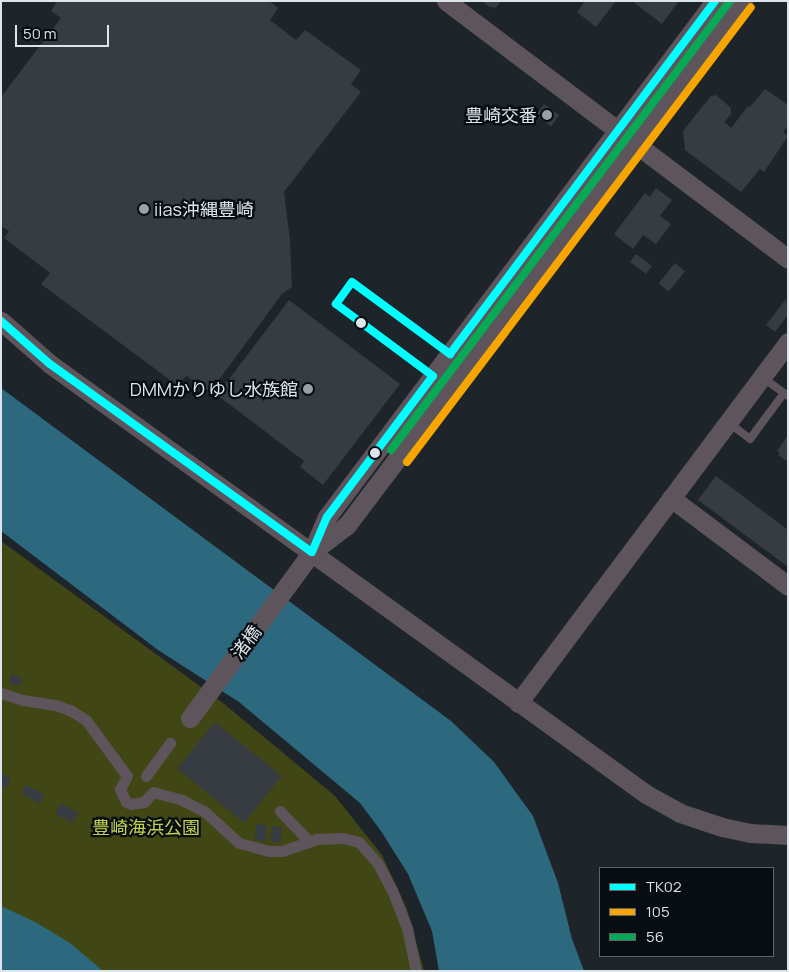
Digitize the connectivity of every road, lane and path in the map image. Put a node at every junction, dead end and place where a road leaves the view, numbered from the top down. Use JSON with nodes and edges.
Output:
{"nodes":[{"id":1,"x":446,"y":1,"type":"edge"},
{"id":2,"x":715,"y":1,"type":"edge"},
{"id":3,"x":743,"y":1,"type":"edge"},
{"id":4,"x":618,"y":130,"type":"junction"},
{"id":5,"x":636,"y":144,"type":"junction"},
{"id":6,"x":788,"y":259,"type":"edge"},
{"id":7,"x":1,"y":320,"type":"edge"},
{"id":8,"x":788,"y":342,"type":"edge"},
{"id":9,"x":450,"y":354,"type":"junction"},
{"id":10,"x":433,"y":376,"type":"junction"},
{"id":11,"x":762,"y":377,"type":"junction"},
{"id":12,"x":786,"y":395,"type":"edge"},
{"id":13,"x":728,"y":423,"type":"junction"},
{"id":14,"x":670,"y":498,"type":"junction"},
{"id":15,"x":312,"y":552,"type":"junction"},
{"id":16,"x":788,"y":586,"type":"edge"},
{"id":17,"x":1,"y":693,"type":"edge"},
{"id":18,"x":518,"y":703,"type":"junction"},
{"id":19,"x":190,"y":718,"type":"dead end"},
{"id":20,"x":170,"y":743,"type":"dead end"},
{"id":21,"x":127,"y":776,"type":"junction"},
{"id":22,"x":146,"y":776,"type":"junction"},
{"id":23,"x":153,"y":792,"type":"junction"},
{"id":24,"x":280,"y":812,"type":"dead end"},
{"id":25,"x":788,"y":835,"type":"edge"},
{"id":26,"x":309,"y":841,"type":"junction"},
{"id":27,"x":416,"y":971,"type":"edge"}],
"edges":[{"from":1,"to":4,"type":"street"},
{"from":2,"to":4,"type":"street"},
{"from":3,"to":5,"type":"street"},
{"from":4,"to":5,"type":"street"},
{"from":4,"to":9,"type":"street"},
{"from":5,"to":6,"type":"street"},
{"from":5,"to":15,"type":"street"},
{"from":7,"to":15,"type":"street"},
{"from":8,"to":11,"type":"street"},
{"from":9,"to":10,"type":"street"},
{"from":9,"to":10,"type":"lane"},
{"from":10,"to":15,"type":"street"},
{"from":11,"to":12,"type":"lane"},
{"from":11,"to":13,"type":"street"},
{"from":12,"to":13,"type":"lane"},
{"from":13,"to":14,"type":"street"},
{"from":14,"to":16,"type":"street"},
{"from":14,"to":18,"type":"street"},
{"from":15,"to":18,"type":"street"},
{"from":15,"to":19,"type":"street","name":"渚橋"},
{"from":17,"to":21,"type":"street"},
{"from":18,"to":25,"type":"street"},
{"from":20,"to":22,"type":"street"},
{"from":21,"to":22,"type":"street"},
{"from":21,"to":23,"type":"street"},
{"from":22,"to":23,"type":"street"},
{"from":23,"to":26,"type":"street"},
{"from":24,"to":26,"type":"street"},
{"from":26,"to":27,"type":"street"}]}
